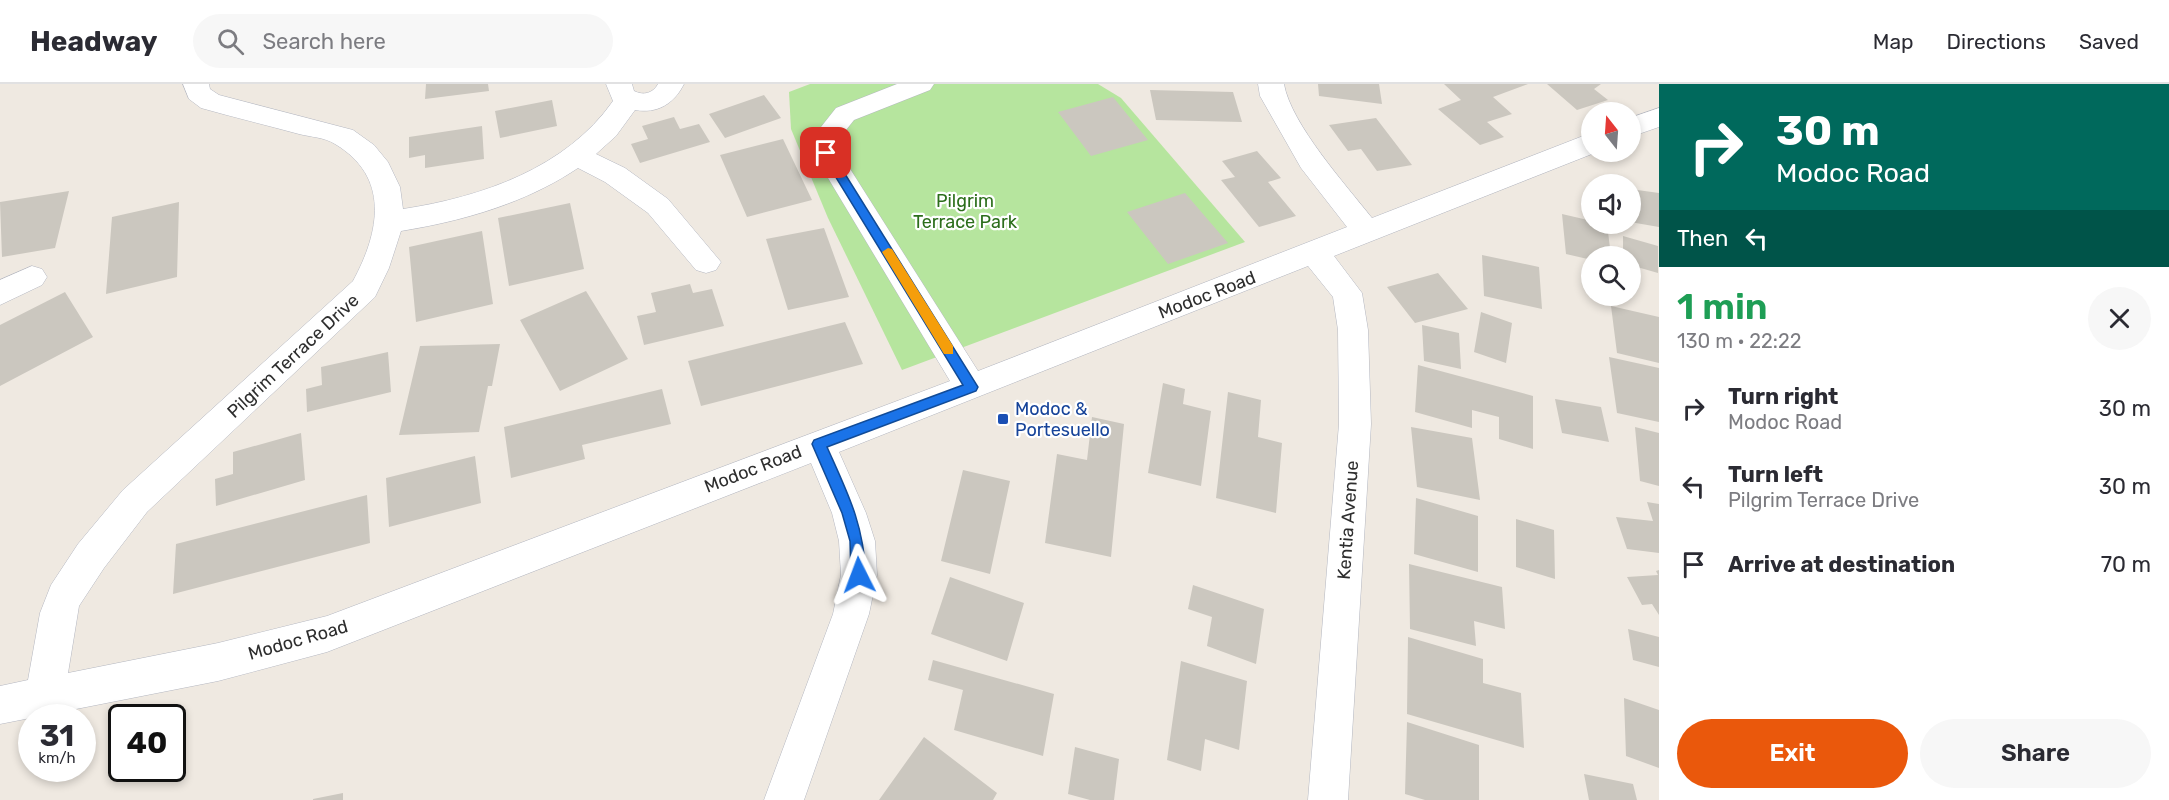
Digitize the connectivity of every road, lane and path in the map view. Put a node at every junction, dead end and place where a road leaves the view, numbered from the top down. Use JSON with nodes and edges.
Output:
{"nodes":[{"id":1,"x":196,"y":84,"type":"edge"},
{"id":2,"x":671,"y":84,"type":"edge"},
{"id":3,"x":921,"y":84,"type":"edge"},
{"id":4,"x":1271,"y":84,"type":"edge"},
{"id":5,"x":624,"y":92,"type":"edge"},
{"id":6,"x":1659,"y":117,"type":"edge"},
{"id":7,"x":1641,"y":124,"type":"edge"},
{"id":8,"x":1581,"y":147,"type":"edge"},
{"id":9,"x":576,"y":155,"type":"junction"},
{"id":10,"x":389,"y":222,"type":"junction"},
{"id":11,"x":1367,"y":232,"type":"junction"},
{"id":12,"x":1314,"y":252,"type":"junction"},
{"id":13,"x":706,"y":262,"type":"dead end"},
{"id":14,"x":32,"y":277,"type":"dead end"},
{"id":15,"x":0,"y":293,"type":"edge"},
{"id":16,"x":971,"y":387,"type":"junction"},
{"id":17,"x":819,"y":444,"type":"junction"},
{"id":18,"x":45,"y":696,"type":"junction"},
{"id":19,"x":0,"y":705,"type":"edge"},
{"id":20,"x":784,"y":800,"type":"edge"},
{"id":21,"x":1328,"y":800,"type":"edge"}],
"edges":[{"from":1,"to":10,"type":"street","name":"Pilgrim Terrace Drive"},
{"from":2,"to":5,"type":"street"},
{"from":3,"to":16,"type":"street"},
{"from":4,"to":11,"type":"street"},
{"from":5,"to":9,"type":"street"},
{"from":6,"to":7,"type":"street"},
{"from":8,"to":11,"type":"street","name":"Modoc Road"},
{"from":9,"to":10,"type":"street"},
{"from":9,"to":13,"type":"street"},
{"from":10,"to":18,"type":"street","name":"Pilgrim Terrace Drive"},
{"from":11,"to":12,"type":"street","name":"Modoc Road"},
{"from":12,"to":16,"type":"street","name":"Modoc Road"},
{"from":12,"to":21,"type":"street","name":"Kentia Avenue"},
{"from":14,"to":15,"type":"street"},
{"from":16,"to":17,"type":"street","name":"Modoc Road"},
{"from":17,"to":18,"type":"street","name":"Modoc Road"},
{"from":17,"to":20,"type":"street"},
{"from":18,"to":19,"type":"street","name":"Modoc Road"}]}
